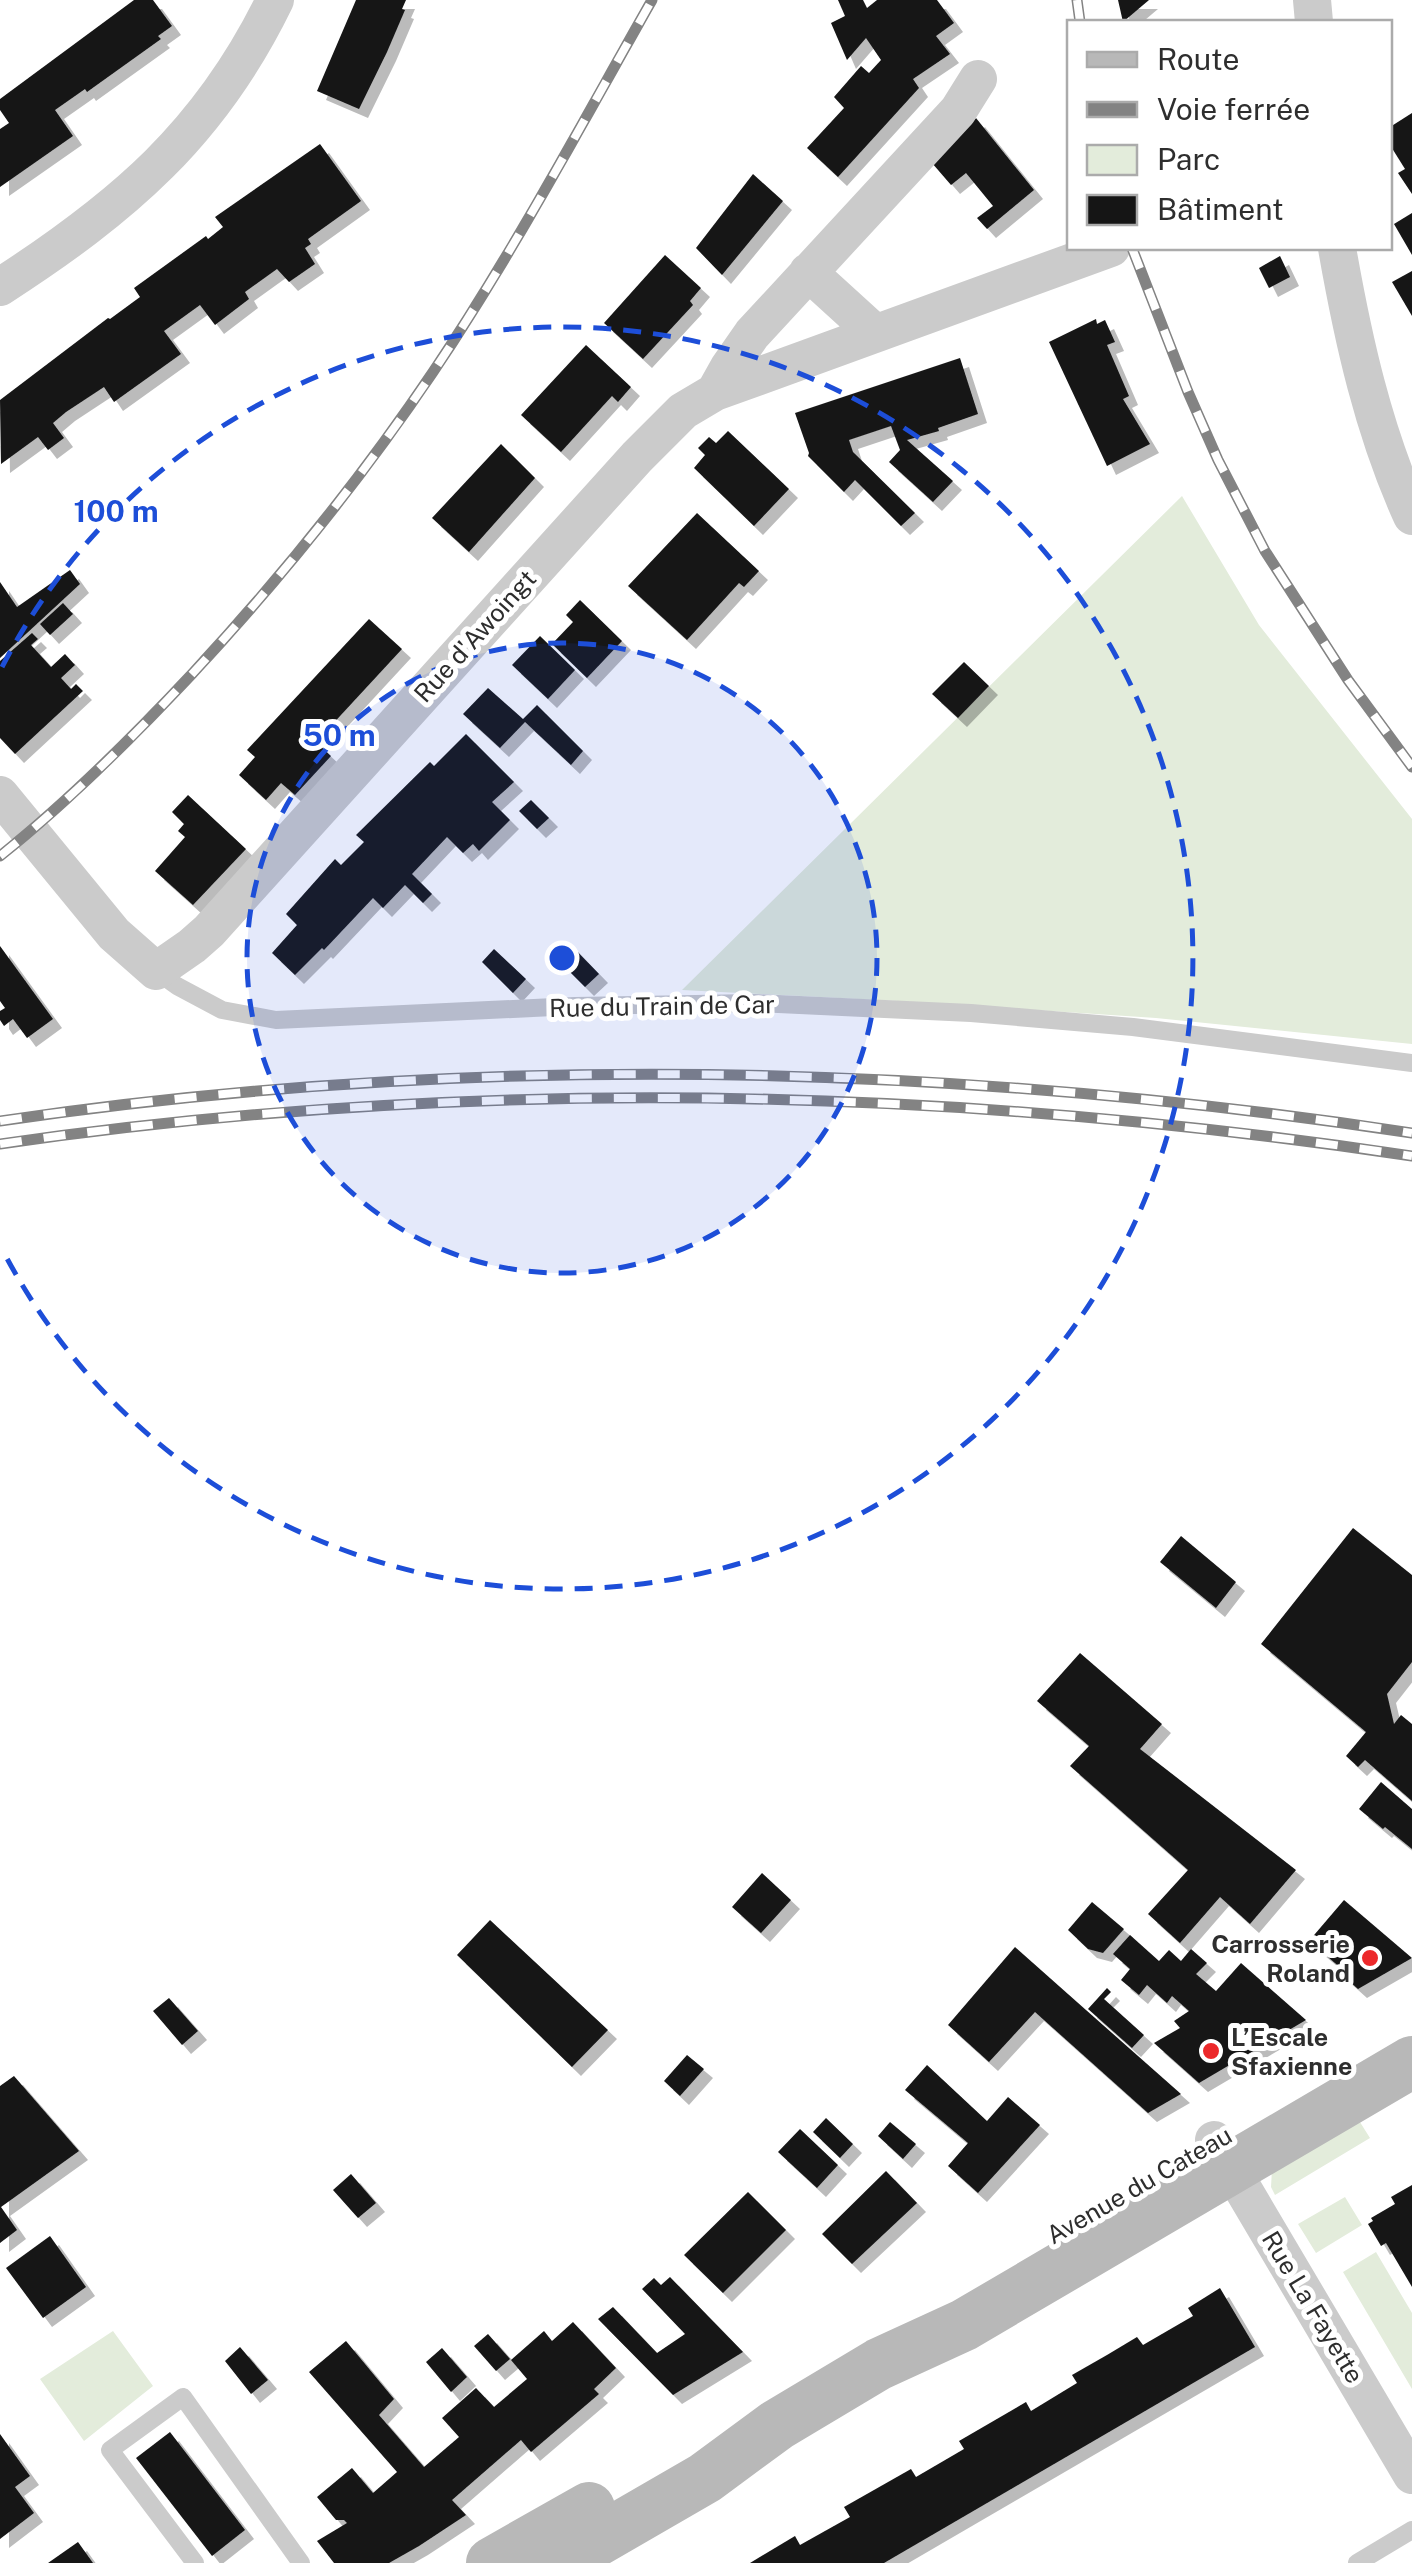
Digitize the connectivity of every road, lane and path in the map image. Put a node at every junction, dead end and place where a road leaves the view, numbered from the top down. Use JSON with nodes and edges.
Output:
{"nodes":[{"id":1,"x":275,"y":0,"type":"edge"},
{"id":2,"x":978,"y":79,"type":"dead end"},
{"id":3,"x":1106,"y":250,"type":"edge"},
{"id":4,"x":1337,"y":250,"type":"edge"},
{"id":5,"x":808,"y":272,"type":"junction"},
{"id":6,"x":0,"y":288,"type":"edge"},
{"id":7,"x":875,"y":334,"type":"junction"},
{"id":8,"x":715,"y":392,"type":"junction"},
{"id":9,"x":1412,"y":516,"type":"edge"},
{"id":10,"x":0,"y":795,"type":"edge"},
{"id":11,"x":156,"y":971,"type":"junction"},
{"id":12,"x":1412,"y":1063,"type":"edge"},
{"id":13,"x":1412,"y":2024,"type":"edge"},
{"id":14,"x":1412,"y":2062,"type":"edge"},
{"id":15,"x":1223,"y":2154,"type":"junction"},
{"id":16,"x":777,"y":2426,"type":"junction"},
{"id":17,"x":1412,"y":2475,"type":"edge"},
{"id":18,"x":1412,"y":2530,"type":"edge"},
{"id":19,"x":195,"y":2563,"type":"edge"},
{"id":20,"x":301,"y":2563,"type":"edge"},
{"id":21,"x":492,"y":2563,"type":"edge"},
{"id":22,"x":558,"y":2563,"type":"edge"},
{"id":23,"x":1357,"y":2563,"type":"edge"}],
"edges":[{"from":1,"to":6,"type":"street"},
{"from":2,"to":5,"type":"street","name":"Rue d'Awoingt"},
{"from":3,"to":7,"type":"street","name":"Rue d'Awoingt"},
{"from":4,"to":9,"type":"street"},
{"from":5,"to":7,"type":"street"},
{"from":5,"to":8,"type":"street","name":"Rue d'Awoingt"},
{"from":7,"to":8,"type":"street","name":"Rue d'Awoingt"},
{"from":8,"to":11,"type":"street","name":"Rue d'Awoingt"},
{"from":10,"to":11,"type":"street","name":"Rue du Train de Car"},
{"from":11,"to":12,"type":"lane","name":"Rue du Train de Car"},
{"from":13,"to":15,"type":"main road","name":"Avenue du Cateau"},
{"from":14,"to":15,"type":"main road","name":"Avenue du Cateau"},
{"from":15,"to":16,"type":"main road","name":"Avenue du Cateau"},
{"from":15,"to":17,"type":"street","name":"Rue La Fayette"},
{"from":16,"to":21,"type":"main road","name":"Avenue du Cateau"},
{"from":16,"to":22,"type":"main road","name":"Avenue du Cateau"},
{"from":18,"to":23,"type":"lane"},
{"from":19,"to":20,"type":"lane"}]}
